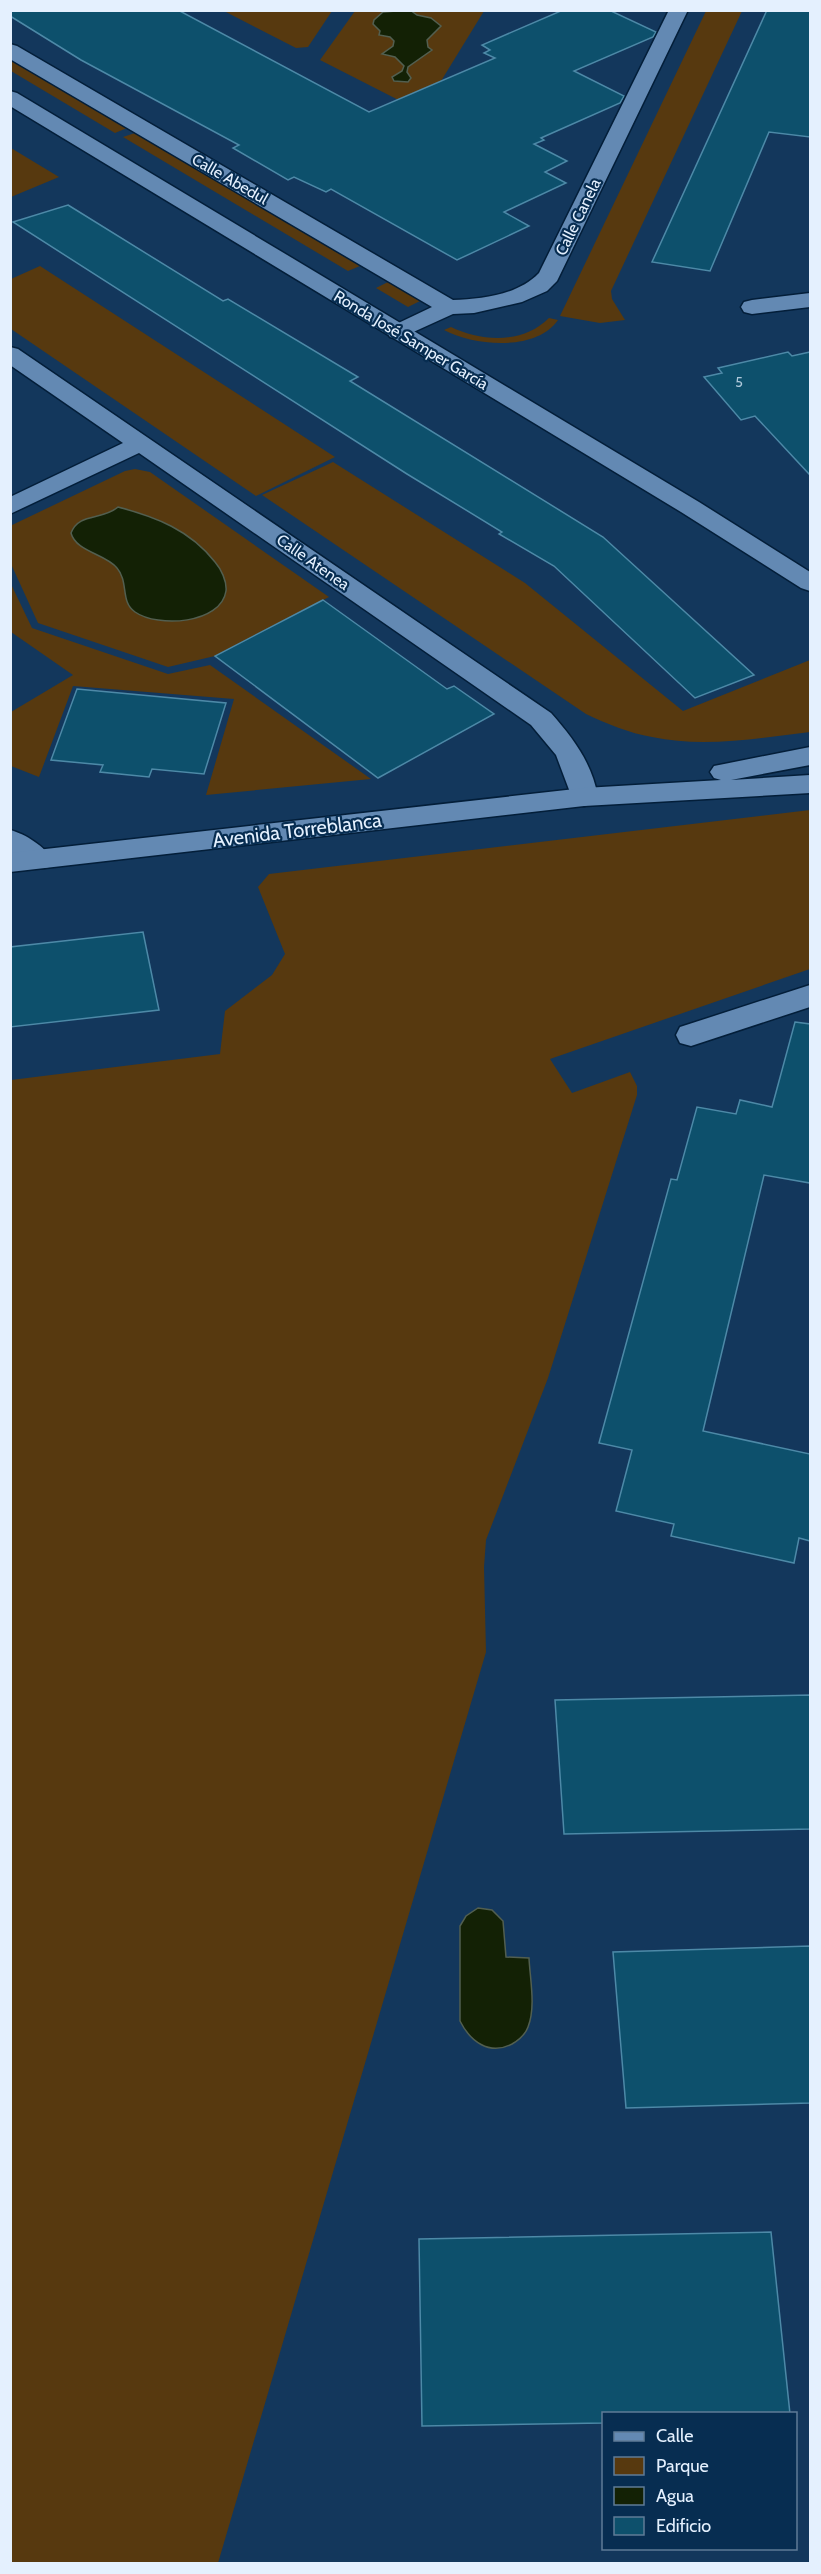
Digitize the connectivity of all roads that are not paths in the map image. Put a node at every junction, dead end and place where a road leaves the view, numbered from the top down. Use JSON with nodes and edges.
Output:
{"nodes":[{"id":1,"x":679,"y":10,"type":"edge"},
{"id":2,"x":10,"y":50,"type":"edge"},
{"id":3,"x":10,"y":97,"type":"edge"},
{"id":4,"x":810,"y":300,"type":"edge"},
{"id":5,"x":449,"y":307,"type":"junction"},
{"id":6,"x":752,"y":307,"type":"dead end"},
{"id":7,"x":398,"y":332,"type":"junction"},
{"id":8,"x":10,"y":354,"type":"edge"},
{"id":9,"x":141,"y":443,"type":"junction"},
{"id":10,"x":10,"y":507,"type":"edge"},
{"id":11,"x":810,"y":583,"type":"edge"},
{"id":12,"x":810,"y":756,"type":"edge"},
{"id":13,"x":810,"y":784,"type":"edge"},
{"id":14,"x":584,"y":797,"type":"junction"},
{"id":15,"x":10,"y":838,"type":"edge"},
{"id":16,"x":39,"y":860,"type":"junction"},
{"id":17,"x":10,"y":863,"type":"edge"},
{"id":18,"x":810,"y":996,"type":"edge"},
{"id":19,"x":691,"y":1035,"type":"dead end"}],
"edges":[{"from":1,"to":5,"type":"street","name":"Calle Canela"},
{"from":2,"to":5,"type":"street","name":"Calle Abedul"},
{"from":3,"to":7,"type":"street","name":"Ronda José Samper García"},
{"from":4,"to":6,"type":"street"},
{"from":5,"to":7,"type":"street","name":"Calle Canela"},
{"from":7,"to":11,"type":"street","name":"Ronda José Samper García"},
{"from":8,"to":9,"type":"street","name":"Calle Atenea"},
{"from":9,"to":10,"type":"street"},
{"from":9,"to":14,"type":"street","name":"Calle Atenea"},
{"from":12,"to":14,"type":"street","name":"Avenida Torreblanca"},
{"from":13,"to":14,"type":"street","name":"Avenida Torreblanca"},
{"from":14,"to":16,"type":"street","name":"Avenida Torreblanca"},
{"from":15,"to":16,"type":"street"},
{"from":16,"to":17,"type":"street","name":"Avenida Torreblanca"},
{"from":18,"to":19,"type":"street"}]}
